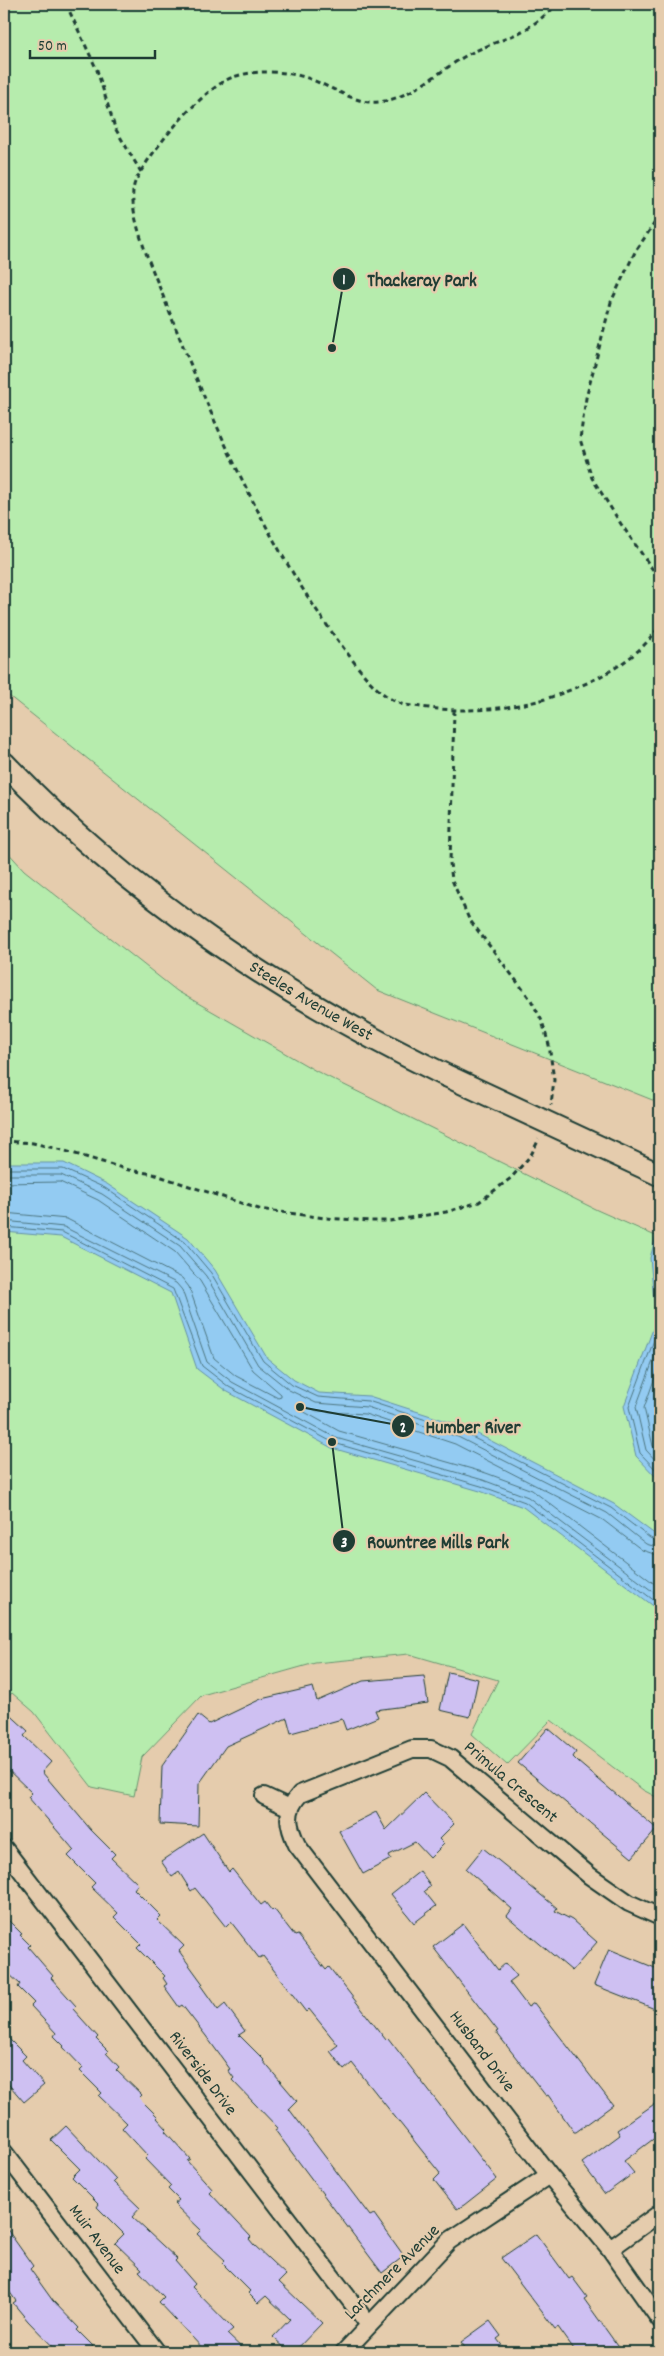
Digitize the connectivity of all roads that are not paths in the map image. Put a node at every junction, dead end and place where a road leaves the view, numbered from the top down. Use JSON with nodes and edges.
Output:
{"nodes":[{"id":1,"x":4,"y":763,"type":"edge"},
{"id":2,"x":660,"y":1175,"type":"edge"},
{"id":3,"x":264,"y":1796,"type":"dead end"},
{"id":4,"x":292,"y":1805,"type":"junction"},
{"id":5,"x":4,"y":1848,"type":"edge"},
{"id":6,"x":660,"y":1917,"type":"edge"},
{"id":7,"x":4,"y":2152,"type":"edge"},
{"id":8,"x":549,"y":2175,"type":"junction"},
{"id":9,"x":660,"y":2212,"type":"edge"},
{"id":10,"x":610,"y":2250,"type":"junction"},
{"id":11,"x":660,"y":2320,"type":"edge"},
{"id":12,"x":369,"y":2325,"type":"junction"},
{"id":13,"x":157,"y":2352,"type":"edge"},
{"id":14,"x":344,"y":2352,"type":"edge"}],
"edges":[{"from":1,"to":2,"type":"main road","name":"Steeles Avenue West","bridge":true},
{"from":3,"to":4,"type":"street"},
{"from":4,"to":6,"type":"street","name":"Primula Crescent"},
{"from":4,"to":8,"type":"street","name":"Husband Drive"},
{"from":5,"to":12,"type":"street","name":"Riverside Drive"},
{"from":7,"to":13,"type":"street","name":"Muir Avenue"},
{"from":8,"to":10,"type":"street","name":"Husband Drive"},
{"from":8,"to":12,"type":"street","name":"Larchmere Avenue"},
{"from":9,"to":10,"type":"street"},
{"from":10,"to":11,"type":"street","name":"Husband Drive"},
{"from":12,"to":14,"type":"street","name":"Larchmere Avenue"}]}
